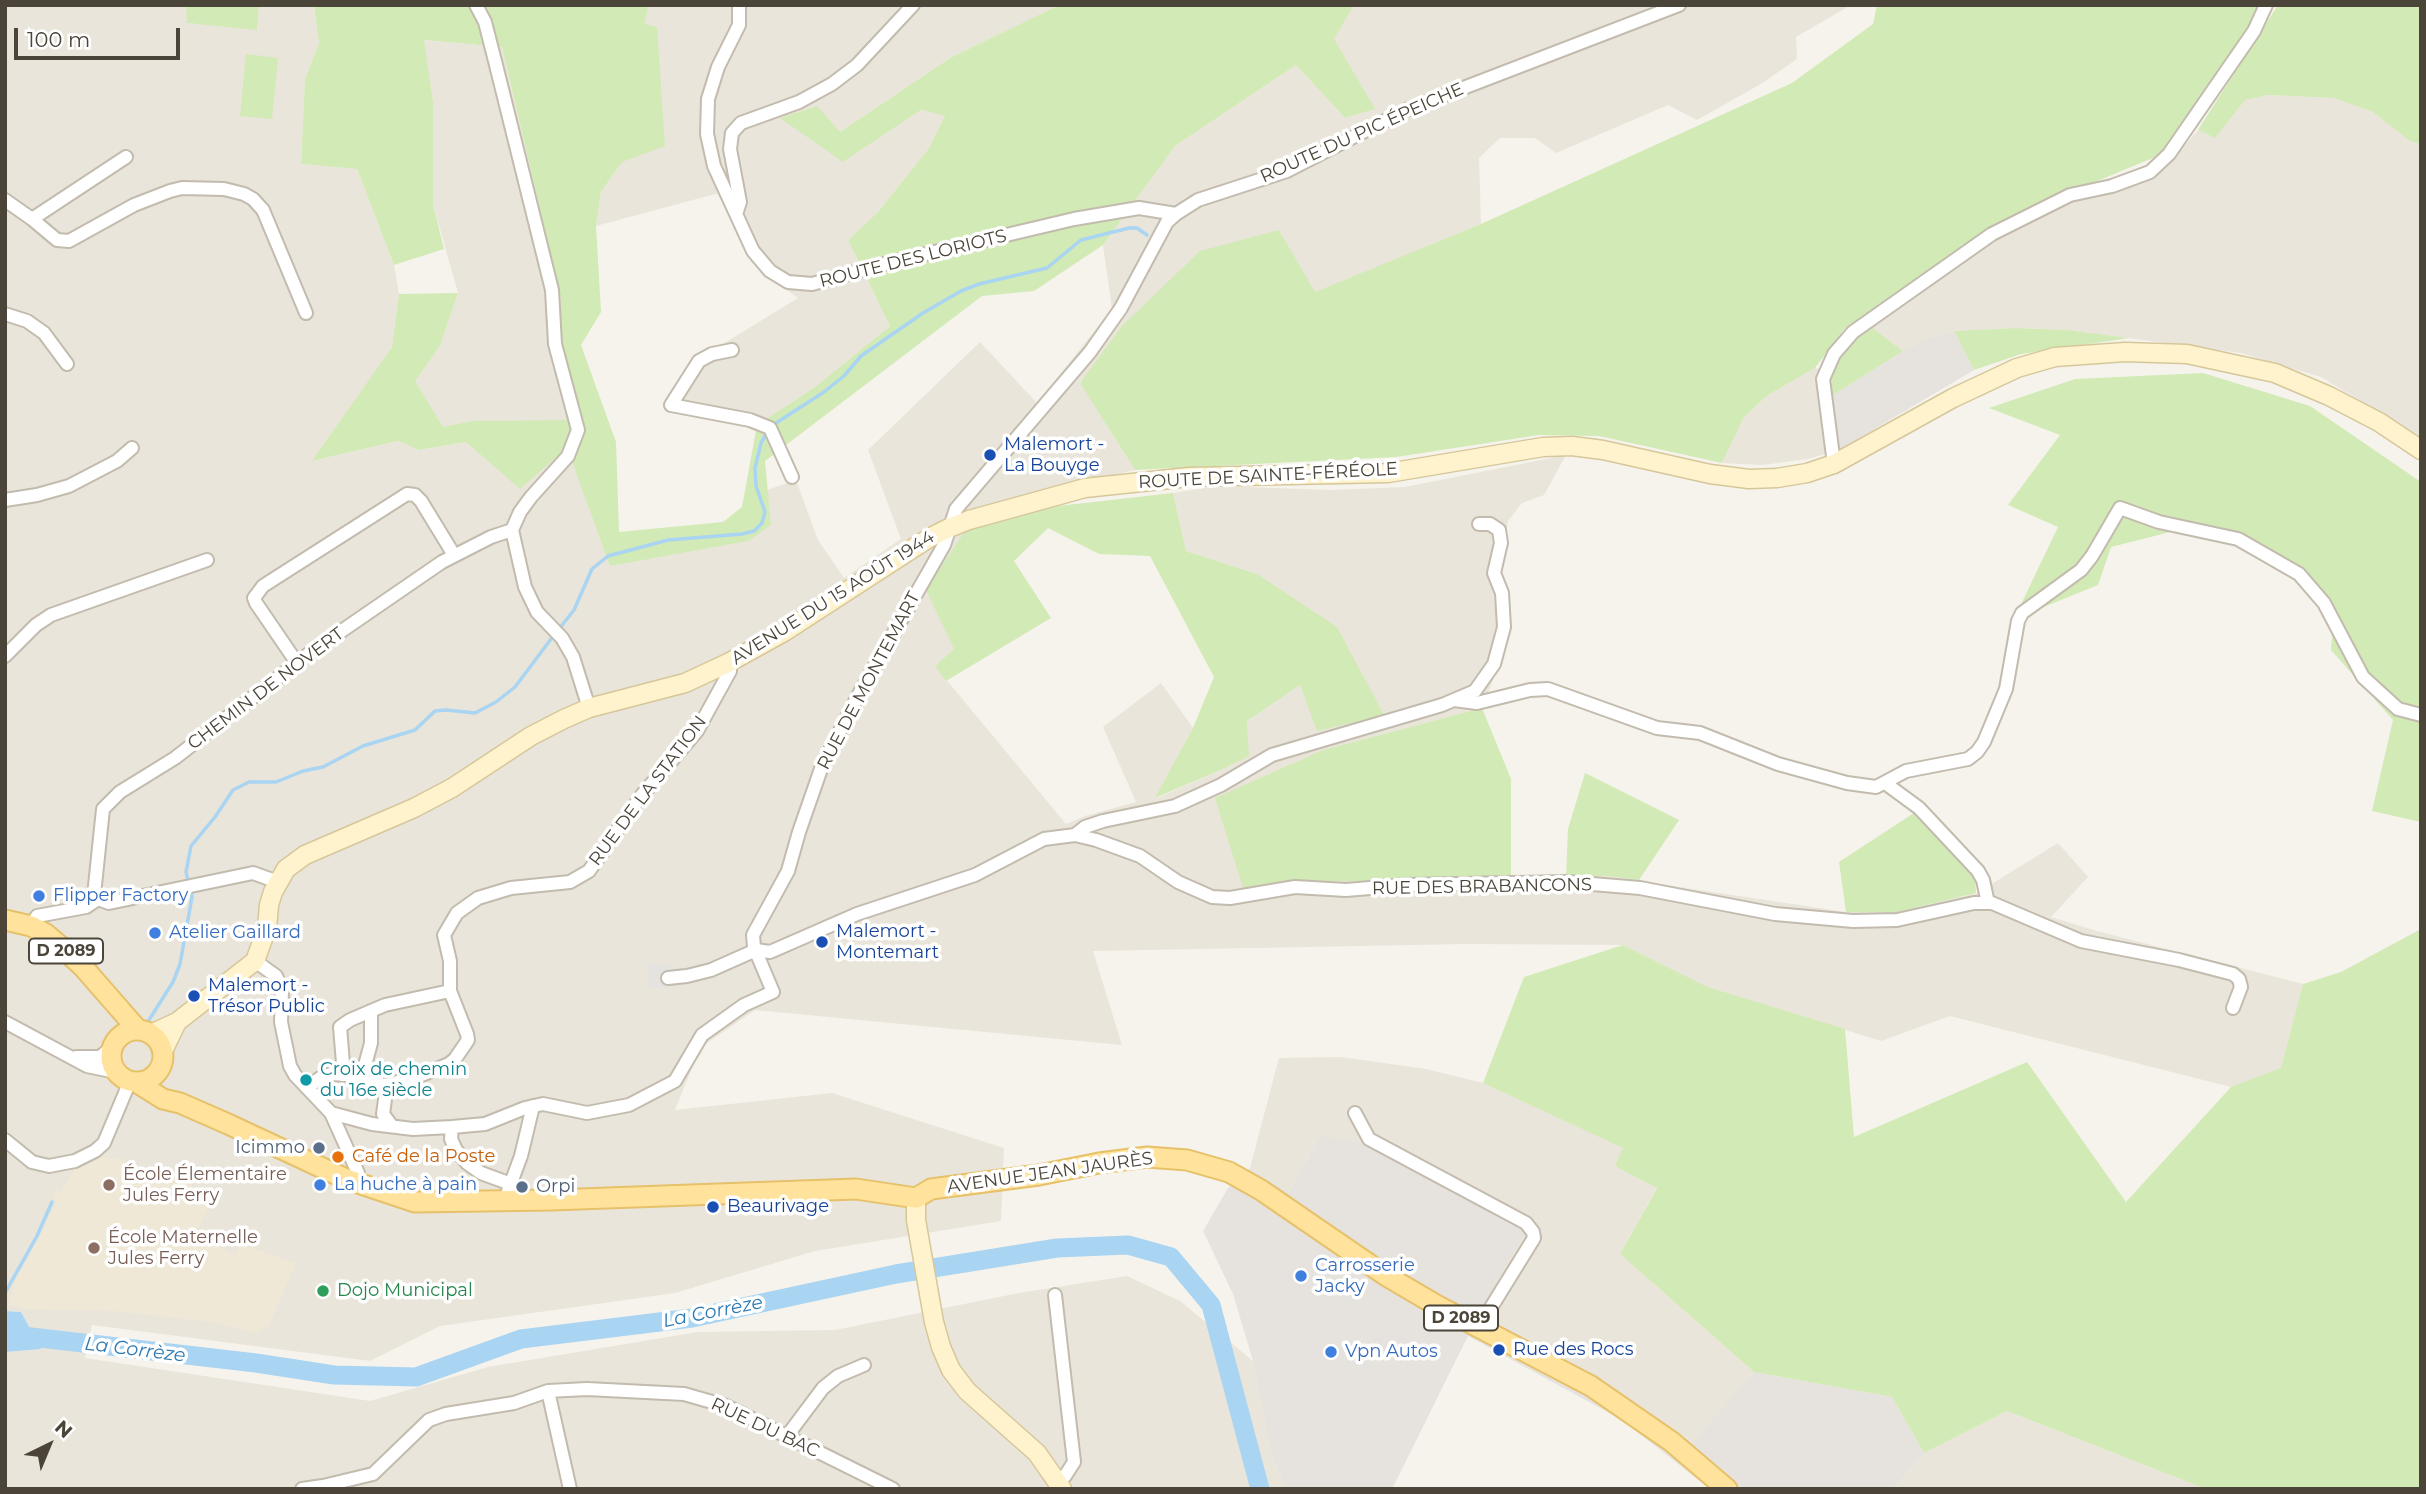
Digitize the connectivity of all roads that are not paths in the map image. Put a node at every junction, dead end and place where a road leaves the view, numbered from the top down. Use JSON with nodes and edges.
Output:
{"nodes":[{"id":1,"x":476,"y":5,"type":"edge"},
{"id":2,"x":739,"y":5,"type":"edge"},
{"id":3,"x":913,"y":5,"type":"edge"},
{"id":4,"x":1679,"y":5,"type":"edge"},
{"id":5,"x":2266,"y":5,"type":"edge"},
{"id":6,"x":126,"y":157,"type":"dead end"},
{"id":7,"x":5,"y":200,"type":"edge"},
{"id":8,"x":1176,"y":214,"type":"junction"},
{"id":9,"x":736,"y":215,"type":"junction"},
{"id":10,"x":32,"y":219,"type":"junction"},
{"id":11,"x":306,"y":313,"type":"dead end"},
{"id":12,"x":5,"y":314,"type":"edge"},
{"id":13,"x":732,"y":350,"type":"dead end"},
{"id":14,"x":67,"y":364,"type":"dead end"},
{"id":15,"x":132,"y":448,"type":"dead end"},
{"id":16,"x":2421,"y":450,"type":"edge"},
{"id":17,"x":1834,"y":464,"type":"junction"},
{"id":18,"x":792,"y":477,"type":"dead end"},
{"id":19,"x":5,"y":500,"type":"edge"},
{"id":20,"x":1479,"y":524,"type":"dead end"},
{"id":21,"x":949,"y":528,"type":"junction"},
{"id":22,"x":513,"y":530,"type":"junction"},
{"id":23,"x":454,"y":555,"type":"junction"},
{"id":24,"x":207,"y":560,"type":"dead end"},
{"id":25,"x":5,"y":656,"type":"edge"},
{"id":26,"x":297,"y":663,"type":"junction"},
{"id":27,"x":728,"y":663,"type":"junction"},
{"id":28,"x":1454,"y":700,"type":"junction"},
{"id":29,"x":589,"y":708,"type":"junction"},
{"id":30,"x":2421,"y":715,"type":"edge"},
{"id":31,"x":1885,"y":783,"type":"junction"},
{"id":32,"x":1075,"y":835,"type":"junction"},
{"id":33,"x":278,"y":882,"type":"junction"},
{"id":34,"x":98,"y":899,"type":"junction"},
{"id":35,"x":1988,"y":903,"type":"junction"},
{"id":36,"x":5,"y":920,"type":"edge"},
{"id":37,"x":31,"y":926,"type":"junction"},
{"id":38,"x":756,"y":950,"type":"junction"},
{"id":39,"x":255,"y":961,"type":"junction"},
{"id":40,"x":668,"y":978,"type":"dead end"},
{"id":41,"x":450,"y":991,"type":"junction"},
{"id":42,"x":111,"y":1001,"type":"junction"},
{"id":43,"x":2232,"y":1008,"type":"dead end"},
{"id":44,"x":371,"y":1011,"type":"junction"},
{"id":45,"x":5,"y":1022,"type":"edge"},
{"id":46,"x":177,"y":1022,"type":"junction"},
{"id":47,"x":145,"y":1032,"type":"junction"},
{"id":48,"x":114,"y":1043,"type":"junction"},
{"id":49,"x":72,"y":1056,"type":"junction"},
{"id":50,"x":161,"y":1061,"type":"junction"},
{"id":51,"x":342,"y":1075,"type":"junction"},
{"id":52,"x":128,"y":1078,"type":"junction"},
{"id":53,"x":361,"y":1080,"type":"junction"},
{"id":54,"x":387,"y":1085,"type":"junction"},
{"id":55,"x":307,"y":1088,"type":"junction"},
{"id":56,"x":180,"y":1103,"type":"junction"},
{"id":57,"x":533,"y":1106,"type":"junction"},
{"id":58,"x":331,"y":1113,"type":"junction"},
{"id":59,"x":1355,"y":1113,"type":"dead end"},
{"id":60,"x":392,"y":1126,"type":"junction"},
{"id":61,"x":452,"y":1127,"type":"junction"},
{"id":62,"x":5,"y":1140,"type":"edge"},
{"id":63,"x":354,"y":1182,"type":"junction"},
{"id":64,"x":509,"y":1192,"type":"junction"},
{"id":65,"x":916,"y":1198,"type":"junction"},
{"id":66,"x":1055,"y":1295,"type":"dead end"},
{"id":67,"x":1479,"y":1327,"type":"junction"},
{"id":68,"x":864,"y":1365,"type":"dead end"},
{"id":69,"x":548,"y":1391,"type":"junction"},
{"id":70,"x":786,"y":1436,"type":"junction"},
{"id":71,"x":1060,"y":1485,"type":"edge"},
{"id":72,"x":302,"y":1489,"type":"edge"},
{"id":73,"x":570,"y":1489,"type":"edge"},
{"id":74,"x":892,"y":1489,"type":"edge"},
{"id":75,"x":1727,"y":1489,"type":"edge"}],
"edges":[{"from":1,"to":22,"type":"street"},
{"from":2,"to":9,"type":"street","name":"ROUTE DES LORIOTS"},
{"from":3,"to":9,"type":"street"},
{"from":4,"to":8,"type":"street","name":"ROUTE DU PIC ÉPEICHE"},
{"from":5,"to":17,"type":"street"},
{"from":6,"to":10,"type":"street"},
{"from":7,"to":10,"type":"street"},
{"from":8,"to":9,"type":"street","name":"ROUTE DES LORIOTS"},
{"from":8,"to":21,"type":"street","name":"ROUTE DU PIC ÉPEICHE"},
{"from":10,"to":11,"type":"street"},
{"from":12,"to":14,"type":"street"},
{"from":13,"to":18,"type":"street"},
{"from":15,"to":19,"type":"street"},
{"from":16,"to":17,"type":"main road","name":"ROUTE DE SAINTE-FÉRÉOLE"},
{"from":17,"to":21,"type":"main road","name":"ROUTE DE SAINTE-FÉRÉOLE"},
{"from":20,"to":28,"type":"street"},
{"from":21,"to":27,"type":"main road","name":"AVENUE DU 15 AOÛT 1944"},
{"from":21,"to":38,"type":"street","name":"RUE DE MONTEMART"},
{"from":22,"to":23,"type":"street","name":"CHEMIN DE NOVERT"},
{"from":22,"to":29,"type":"street"},
{"from":23,"to":26,"type":"street","name":"CHEMIN DE NOVERT"},
{"from":23,"to":26,"type":"street"},
{"from":24,"to":25,"type":"street"},
{"from":26,"to":34,"type":"street","name":"CHEMIN DE NOVERT"},
{"from":27,"to":29,"type":"main road","name":"AVENUE DU 15 AOÛT 1944"},
{"from":27,"to":41,"type":"street","name":"RUE DE LA STATION"},
{"from":28,"to":31,"type":"street"},
{"from":28,"to":32,"type":"street"},
{"from":29,"to":33,"type":"main road","name":"AVENUE DU 15 AOÛT 1944"},
{"from":30,"to":31,"type":"street"},
{"from":31,"to":35,"type":"street"},
{"from":32,"to":35,"type":"street","name":"RUE DES BRABANCONS"},
{"from":32,"to":38,"type":"street","name":"RUE DES BRABANCONS"},
{"from":33,"to":34,"type":"street"},
{"from":33,"to":39,"type":"main road"},
{"from":34,"to":37,"type":"street"},
{"from":35,"to":43,"type":"street","name":"RUE DES BRABANCONS"},
{"from":36,"to":37,"type":"main road","number":"D 2089"},
{"from":37,"to":42,"type":"main road","number":"D 2089"},
{"from":38,"to":40,"type":"street","name":"RUE DES BRABANCONS"},
{"from":38,"to":57,"type":"street"},
{"from":39,"to":46,"type":"main road"},
{"from":39,"to":55,"type":"street"},
{"from":41,"to":44,"type":"street"},
{"from":41,"to":54,"type":"street","name":"RUE DE LA STATION"},
{"from":42,"to":47,"type":"main road","number":"D 2089"},
{"from":42,"to":48,"type":"main road"},
{"from":44,"to":51,"type":"street"},
{"from":44,"to":53,"type":"street"},
{"from":45,"to":49,"type":"street","name":"AVENUE JEAN JAURÈS"},
{"from":46,"to":47,"type":"main road"},
{"from":46,"to":50,"type":"main road"},
{"from":47,"to":48,"type":"main road"},
{"from":47,"to":50,"type":"main road"},
{"from":48,"to":49,"type":"street"},
{"from":48,"to":52,"type":"main road"},
{"from":49,"to":52,"type":"street","name":"AVENUE JEAN JAURÈS"},
{"from":50,"to":52,"type":"main road"},
{"from":50,"to":56,"type":"main road","name":"AVENUE JEAN JAURÈS","number":"D 2089"},
{"from":51,"to":53,"type":"street"},
{"from":51,"to":55,"type":"street"},
{"from":52,"to":56,"type":"main road","name":"AVENUE JEAN JAURÈS","number":"D 2089"},
{"from":52,"to":62,"type":"street"},
{"from":53,"to":54,"type":"street"},
{"from":54,"to":60,"type":"street"},
{"from":55,"to":58,"type":"street"},
{"from":56,"to":63,"type":"main road","name":"AVENUE JEAN JAURÈS","number":"D 2089"},
{"from":57,"to":61,"type":"street"},
{"from":57,"to":64,"type":"street"},
{"from":58,"to":60,"type":"street"},
{"from":58,"to":63,"type":"street"},
{"from":59,"to":67,"type":"street"},
{"from":60,"to":61,"type":"street"},
{"from":61,"to":64,"type":"street"},
{"from":63,"to":64,"type":"main road","name":"AVENUE JEAN JAURÈS","number":"D 2089"},
{"from":64,"to":65,"type":"main road","name":"AVENUE JEAN JAURÈS","number":"D 2089"},
{"from":65,"to":67,"type":"main road","name":"AVENUE JEAN JAURÈS","number":"D 2089"},
{"from":65,"to":71,"type":"main road"},
{"from":66,"to":71,"type":"street"},
{"from":67,"to":75,"type":"main road","number":"D 2089"},
{"from":68,"to":70,"type":"street"},
{"from":69,"to":70,"type":"street","name":"RUE DU BAC"},
{"from":69,"to":72,"type":"street","name":"RUE DU BAC"},
{"from":69,"to":73,"type":"street"},
{"from":70,"to":74,"type":"street","name":"RUE DU BAC"}]}
